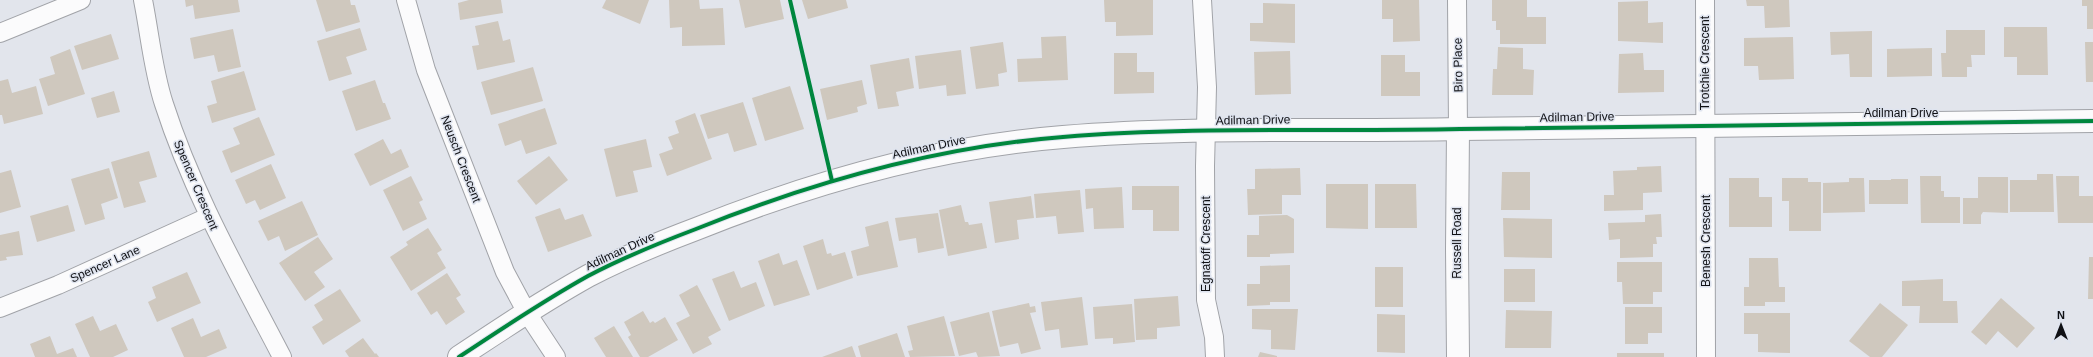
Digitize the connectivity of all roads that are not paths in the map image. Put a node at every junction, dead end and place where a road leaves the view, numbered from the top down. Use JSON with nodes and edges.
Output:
{"nodes":[{"id":1,"x":81,"y":0,"type":"edge"},
{"id":2,"x":143,"y":0,"type":"edge"},
{"id":3,"x":406,"y":0,"type":"edge"},
{"id":4,"x":1202,"y":0,"type":"edge"},
{"id":5,"x":1457,"y":0,"type":"edge"},
{"id":6,"x":1705,"y":0,"type":"edge"},
{"id":7,"x":0,"y":33,"type":"edge"},
{"id":8,"x":2093,"y":122,"type":"edge"},
{"id":9,"x":1705,"y":125,"type":"junction"},
{"id":10,"x":1458,"y":129,"type":"junction"},
{"id":11,"x":1205,"y":131,"type":"junction"},
{"id":12,"x":208,"y":217,"type":"junction"},
{"id":13,"x":0,"y":308,"type":"edge"},
{"id":14,"x":527,"y":312,"type":"junction"},
{"id":15,"x":282,"y":357,"type":"edge"},
{"id":16,"x":459,"y":357,"type":"edge"},
{"id":17,"x":556,"y":357,"type":"edge"},
{"id":18,"x":1215,"y":357,"type":"edge"},
{"id":19,"x":1458,"y":357,"type":"edge"},
{"id":20,"x":1706,"y":357,"type":"edge"}],
"edges":[{"from":1,"to":7,"type":"street"},
{"from":2,"to":12,"type":"street","name":"Spencer Crescent"},
{"from":3,"to":14,"type":"street","name":"Neusch Crescent"},
{"from":4,"to":11,"type":"street"},
{"from":5,"to":10,"type":"street","name":"Biro Place"},
{"from":6,"to":9,"type":"street","name":"Trotchie Crescent"},
{"from":8,"to":9,"type":"street","name":"Adilman Drive"},
{"from":9,"to":10,"type":"street","name":"Adilman Drive"},
{"from":9,"to":20,"type":"street","name":"Benesh Crescent"},
{"from":10,"to":11,"type":"street","name":"Adilman Drive"},
{"from":10,"to":19,"type":"street","name":"Russell Road"},
{"from":11,"to":14,"type":"street","name":"Adilman Drive"},
{"from":11,"to":18,"type":"street","name":"Egnatoff Crescent"},
{"from":12,"to":13,"type":"street","name":"Spencer Lane"},
{"from":12,"to":15,"type":"street","name":"Spencer Crescent"},
{"from":14,"to":16,"type":"street","name":"Adilman Drive"},
{"from":14,"to":17,"type":"street"}]}
